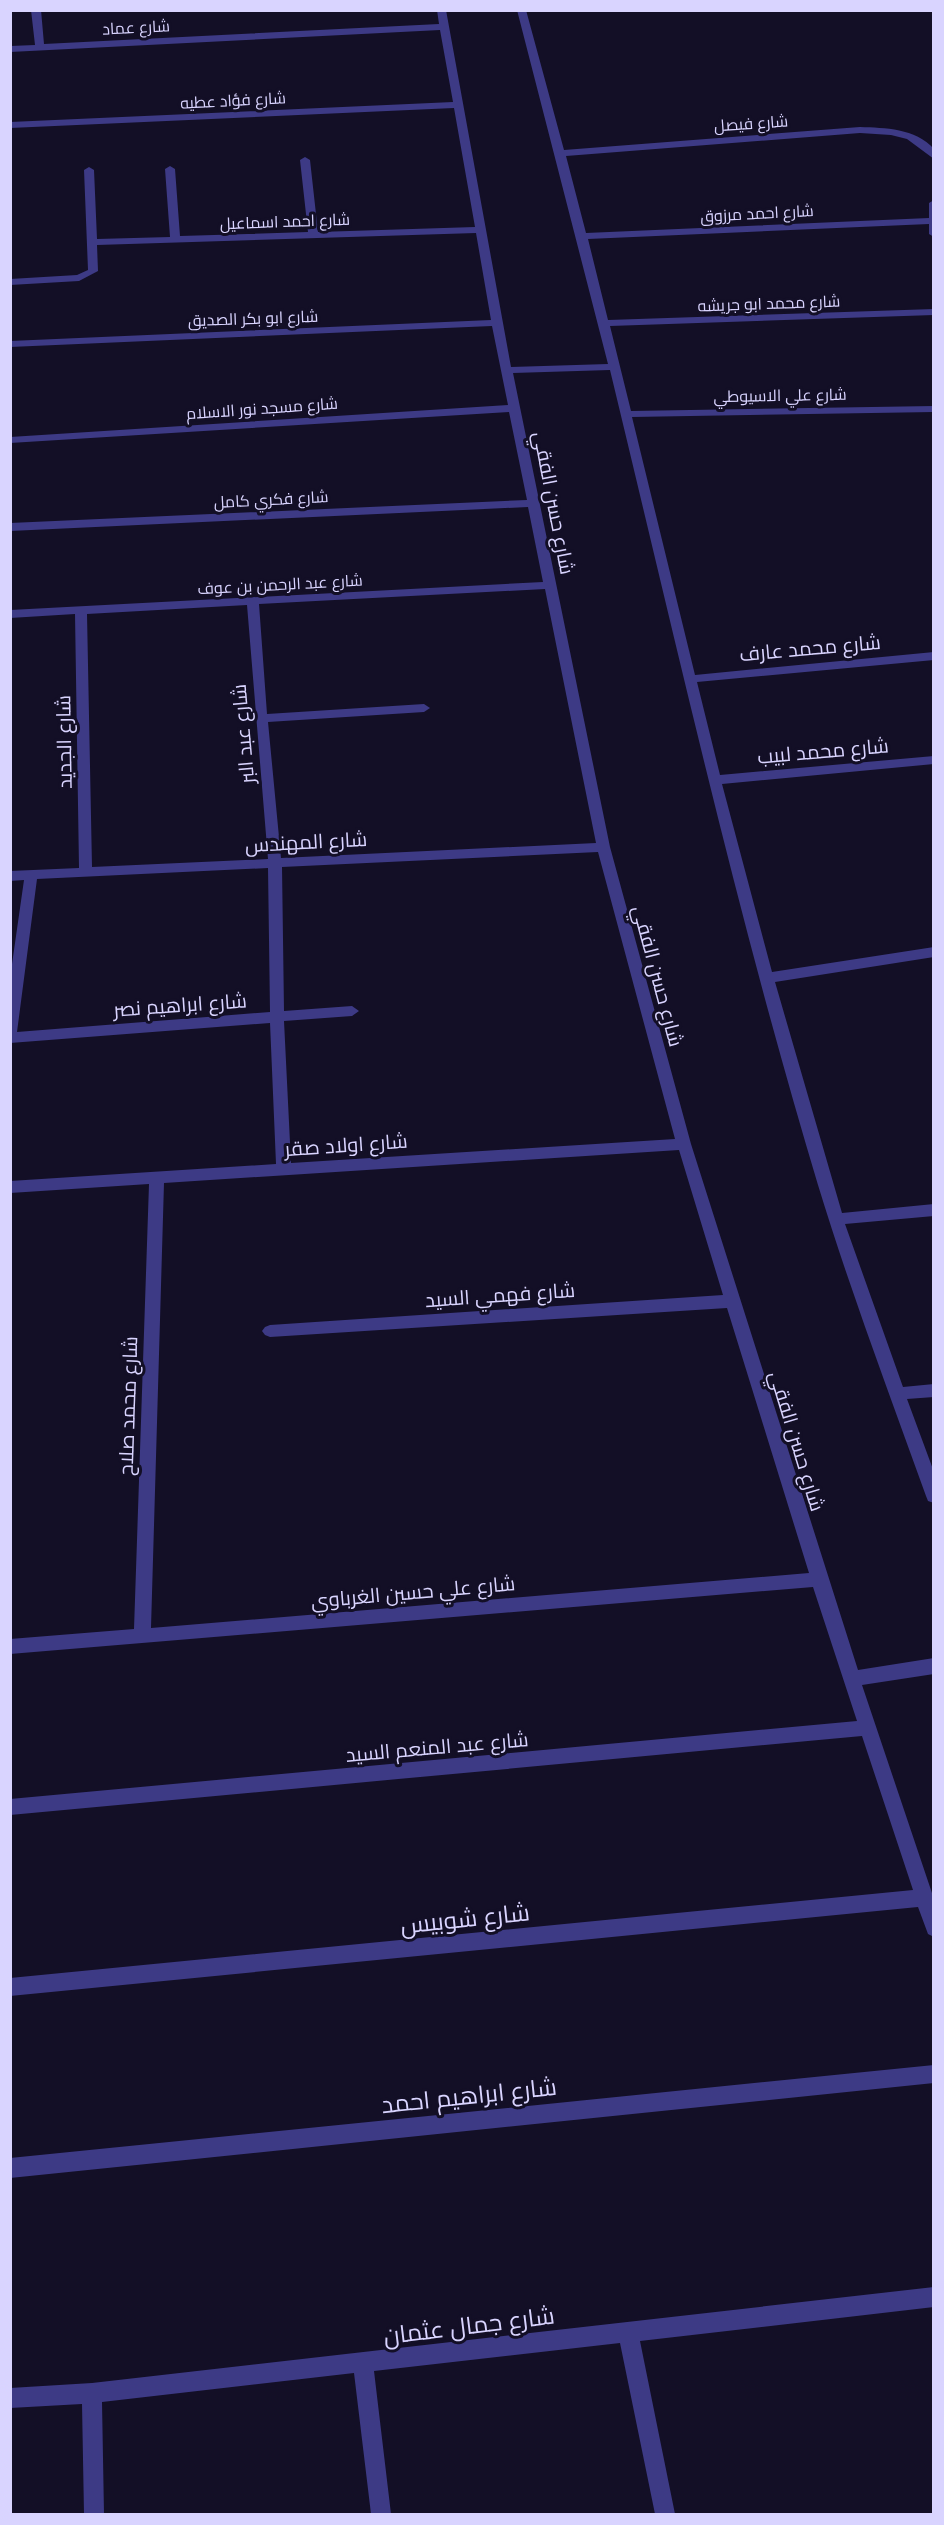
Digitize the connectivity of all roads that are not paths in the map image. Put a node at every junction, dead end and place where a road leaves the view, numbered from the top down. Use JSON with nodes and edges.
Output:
{"nodes":[{"id":1,"x":36,"y":10,"type":"edge"},
{"id":2,"x":441,"y":10,"type":"edge"},
{"id":3,"x":521,"y":10,"type":"edge"},
{"id":4,"x":444,"y":27,"type":"junction"},
{"id":5,"x":40,"y":47,"type":"junction"},
{"id":6,"x":10,"y":49,"type":"edge"},
{"id":7,"x":457,"y":105,"type":"junction"},
{"id":8,"x":10,"y":125,"type":"edge"},
{"id":9,"x":562,"y":153,"type":"junction"},
{"id":10,"x":933,"y":156,"type":"edge"},
{"id":11,"x":305,"y":160,"type":"dead end"},
{"id":12,"x":170,"y":169,"type":"dead end"},
{"id":13,"x":89,"y":170,"type":"dead end"},
{"id":14,"x":933,"y":204,"type":"edge"},
{"id":15,"x":933,"y":220,"type":"edge"},
{"id":16,"x":480,"y":230,"type":"junction"},
{"id":17,"x":933,"y":234,"type":"edge"},
{"id":18,"x":313,"y":236,"type":"junction"},
{"id":19,"x":582,"y":236,"type":"junction"},
{"id":20,"x":175,"y":239,"type":"junction"},
{"id":21,"x":92,"y":242,"type":"junction"},
{"id":22,"x":10,"y":282,"type":"edge"},
{"id":23,"x":933,"y":312,"type":"edge"},
{"id":24,"x":497,"y":323,"type":"junction"},
{"id":25,"x":605,"y":323,"type":"junction"},
{"id":26,"x":10,"y":344,"type":"edge"},
{"id":27,"x":615,"y":367,"type":"junction"},
{"id":28,"x":507,"y":370,"type":"junction"},
{"id":29,"x":515,"y":408,"type":"junction"},
{"id":30,"x":933,"y":409,"type":"edge"},
{"id":31,"x":626,"y":414,"type":"junction"},
{"id":32,"x":10,"y":440,"type":"edge"},
{"id":33,"x":534,"y":503,"type":"junction"},
{"id":34,"x":10,"y":527,"type":"edge"},
{"id":35,"x":551,"y":585,"type":"junction"},
{"id":36,"x":253,"y":602,"type":"junction"},
{"id":37,"x":81,"y":610,"type":"junction"},
{"id":38,"x":10,"y":614,"type":"edge"},
{"id":39,"x":933,"y":656,"type":"edge"},
{"id":40,"x":690,"y":679,"type":"junction"},
{"id":41,"x":424,"y":708,"type":"dead end"},
{"id":42,"x":261,"y":718,"type":"junction"},
{"id":43,"x":933,"y":760,"type":"edge"},
{"id":44,"x":716,"y":780,"type":"junction"},
{"id":45,"x":603,"y":847,"type":"junction"},
{"id":46,"x":275,"y":863,"type":"junction"},
{"id":47,"x":86,"y":872,"type":"junction"},
{"id":48,"x":32,"y":875,"type":"junction"},
{"id":49,"x":10,"y":876,"type":"edge"},
{"id":50,"x":933,"y":954,"type":"edge"},
{"id":51,"x":767,"y":978,"type":"junction"},
{"id":52,"x":352,"y":1011,"type":"dead end"},
{"id":53,"x":277,"y":1018,"type":"junction"},
{"id":54,"x":10,"y":1036,"type":"edge"},
{"id":55,"x":684,"y":1144,"type":"junction"},
{"id":56,"x":284,"y":1170,"type":"junction"},
{"id":57,"x":157,"y":1177,"type":"junction"},
{"id":58,"x":10,"y":1187,"type":"edge"},
{"id":59,"x":933,"y":1210,"type":"edge"},
{"id":60,"x":836,"y":1219,"type":"junction"},
{"id":61,"x":733,"y":1301,"type":"junction"},
{"id":62,"x":270,"y":1330,"type":"dead end"},
{"id":63,"x":933,"y":1390,"type":"edge"},
{"id":64,"x":898,"y":1394,"type":"junction"},
{"id":65,"x":933,"y":1496,"type":"edge"},
{"id":66,"x":819,"y":1579,"type":"junction"},
{"id":67,"x":142,"y":1635,"type":"junction"},
{"id":68,"x":10,"y":1647,"type":"edge"},
{"id":69,"x":933,"y":1666,"type":"edge"},
{"id":70,"x":852,"y":1679,"type":"junction"},
{"id":71,"x":867,"y":1728,"type":"junction"},
{"id":72,"x":10,"y":1807,"type":"edge"},
{"id":73,"x":924,"y":1898,"type":"junction"},
{"id":74,"x":933,"y":1928,"type":"edge"},
{"id":75,"x":10,"y":1987,"type":"edge"},
{"id":76,"x":933,"y":2074,"type":"edge"},
{"id":77,"x":10,"y":2169,"type":"edge"},
{"id":78,"x":933,"y":2297,"type":"edge"},
{"id":79,"x":628,"y":2333,"type":"junction"},
{"id":80,"x":363,"y":2364,"type":"junction"},
{"id":81,"x":92,"y":2393,"type":"junction"},
{"id":82,"x":10,"y":2398,"type":"edge"},
{"id":83,"x":94,"y":2514,"type":"edge"},
{"id":84,"x":381,"y":2514,"type":"edge"},
{"id":85,"x":664,"y":2514,"type":"edge"}],
"edges":[{"from":1,"to":5,"type":"street"},
{"from":2,"to":4,"type":"street","name":"شارع حسن الفقي"},
{"from":3,"to":9,"type":"street"},
{"from":4,"to":5,"type":"street","name":"شارع عماد"},
{"from":4,"to":7,"type":"street","name":"شارع حسن الفقي"},
{"from":5,"to":6,"type":"street","name":"شارع عماد"},
{"from":7,"to":8,"type":"street","name":"شارع فؤاد عطيه"},
{"from":7,"to":16,"type":"street","name":"شارع حسن الفقي"},
{"from":9,"to":10,"type":"street","name":"شارع فيصل"},
{"from":9,"to":19,"type":"street"},
{"from":11,"to":18,"type":"street"},
{"from":12,"to":20,"type":"street"},
{"from":13,"to":21,"type":"street"},
{"from":14,"to":15,"type":"street"},
{"from":15,"to":17,"type":"street"},
{"from":15,"to":19,"type":"street","name":"شارع احمد مرزوق"},
{"from":16,"to":18,"type":"street","name":"شارع احمد اسماعيل"},
{"from":16,"to":24,"type":"street","name":"شارع حسن الفقي"},
{"from":18,"to":20,"type":"street","name":"شارع احمد اسماعيل"},
{"from":19,"to":25,"type":"street"},
{"from":20,"to":21,"type":"street","name":"شارع احمد اسماعيل"},
{"from":21,"to":22,"type":"street"},
{"from":23,"to":25,"type":"street","name":"شارع محمد ابو جريشه"},
{"from":24,"to":26,"type":"street","name":"شارع ابو بكر الصديق"},
{"from":24,"to":28,"type":"street","name":"شارع حسن الفقي"},
{"from":25,"to":27,"type":"street"},
{"from":27,"to":28,"type":"street"},
{"from":27,"to":31,"type":"street"},
{"from":28,"to":29,"type":"street","name":"شارع حسن الفقي"},
{"from":29,"to":32,"type":"street","name":"شارع مسجد نور الاسلام"},
{"from":29,"to":33,"type":"street","name":"شارع حسن الفقي"},
{"from":30,"to":31,"type":"street","name":"شارع علي الاسيوطي"},
{"from":31,"to":40,"type":"street"},
{"from":33,"to":34,"type":"street","name":"شارع فكري كامل"},
{"from":33,"to":35,"type":"street","name":"شارع حسن الفقي"},
{"from":35,"to":36,"type":"street","name":"شارع عبد الرحمن بن عوف"},
{"from":35,"to":45,"type":"street","name":"شارع حسن الفقي"},
{"from":36,"to":37,"type":"street","name":"شارع عبد الرحمن بن عوف"},
{"from":36,"to":42,"type":"street","name":"شارع عبد البر"},
{"from":37,"to":38,"type":"street","name":"شارع عبد الرحمن بن عوف"},
{"from":37,"to":47,"type":"street","name":"شارع الجديد"},
{"from":39,"to":40,"type":"street","name":"شارع محمد عارف"},
{"from":40,"to":44,"type":"street"},
{"from":41,"to":42,"type":"street"},
{"from":42,"to":46,"type":"street","name":"شارع عبد البر"},
{"from":43,"to":44,"type":"street","name":"شارع محمد لبيب"},
{"from":44,"to":51,"type":"street"},
{"from":45,"to":46,"type":"street","name":"شارع المهندس"},
{"from":45,"to":55,"type":"street","name":"شارع حسن الفقي"},
{"from":46,"to":47,"type":"street","name":"شارع المهندس"},
{"from":46,"to":53,"type":"street","name":"شارع عبد البر"},
{"from":47,"to":48,"type":"street","name":"شارع المهندس"},
{"from":48,"to":49,"type":"street","name":"شارع المهندس"},
{"from":48,"to":54,"type":"street"},
{"from":50,"to":51,"type":"street"},
{"from":51,"to":60,"type":"street"},
{"from":52,"to":53,"type":"street","name":"شارع ابراهيم نصر"},
{"from":53,"to":54,"type":"street","name":"شارع ابراهيم نصر"},
{"from":53,"to":56,"type":"street","name":"شارع عبد البر"},
{"from":55,"to":56,"type":"street","name":"شارع اولاد صقر"},
{"from":55,"to":61,"type":"street","name":"شارع حسن الفقي"},
{"from":56,"to":57,"type":"street","name":"شارع اولاد صقر"},
{"from":57,"to":58,"type":"street","name":"شارع اولاد صقر"},
{"from":57,"to":67,"type":"street","name":"شارع محمد صلاح"},
{"from":59,"to":60,"type":"street"},
{"from":60,"to":64,"type":"street"},
{"from":61,"to":62,"type":"street","name":"شارع فهمي السيد"},
{"from":61,"to":66,"type":"street","name":"شارع حسن الفقي"},
{"from":63,"to":64,"type":"street"},
{"from":64,"to":65,"type":"street"},
{"from":66,"to":67,"type":"street","name":"شارع علي حسين الغرباوي"},
{"from":66,"to":70,"type":"street","name":"شارع حسن الفقي"},
{"from":67,"to":68,"type":"street","name":"شارع علي حسين الغرباوي"},
{"from":69,"to":70,"type":"street"},
{"from":70,"to":71,"type":"street","name":"شارع حسن الفقي"},
{"from":71,"to":72,"type":"street","name":"شارع عبد المنعم السيد"},
{"from":71,"to":73,"type":"street","name":"شارع حسن الفقي"},
{"from":73,"to":74,"type":"street","name":"شارع حسن الفقي"},
{"from":73,"to":75,"type":"street","name":"شارع شوبيس"},
{"from":76,"to":77,"type":"street","name":"شارع ابراهيم احمد"},
{"from":78,"to":79,"type":"street","name":"شارع جمال عثمان"},
{"from":79,"to":80,"type":"street","name":"شارع جمال عثمان"},
{"from":79,"to":85,"type":"street"},
{"from":80,"to":81,"type":"street","name":"شارع جمال عثمان"},
{"from":80,"to":84,"type":"street"},
{"from":81,"to":82,"type":"street","name":"شارع جمال عثمان"},
{"from":81,"to":83,"type":"street"}]}
